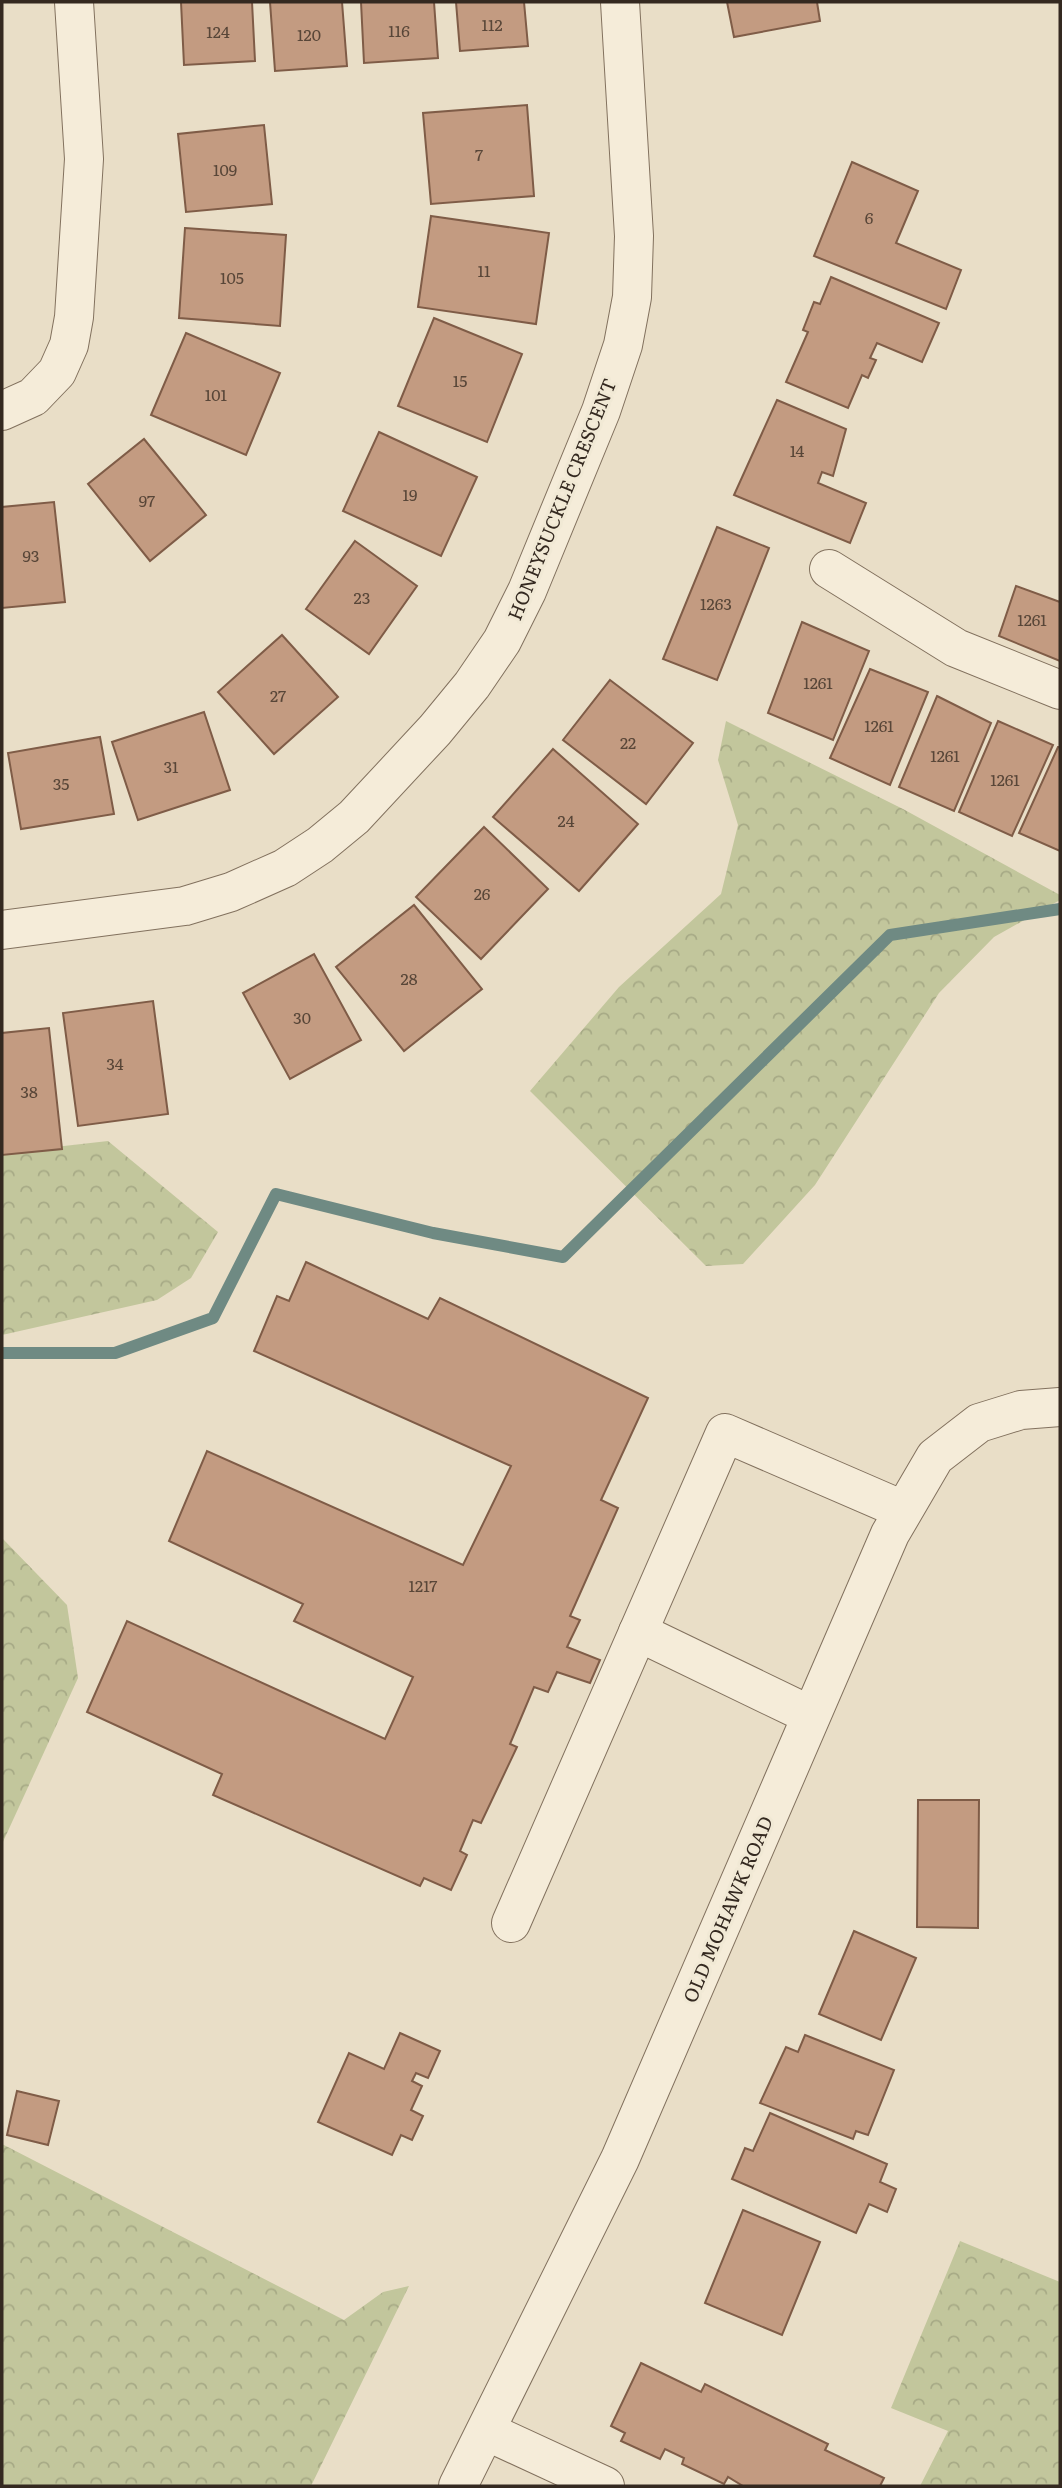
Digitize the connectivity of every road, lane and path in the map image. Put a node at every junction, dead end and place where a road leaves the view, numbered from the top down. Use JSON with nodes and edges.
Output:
{"nodes":[{"id":1,"x":74,"y":2,"type":"edge"},
{"id":2,"x":620,"y":2,"type":"edge"},
{"id":3,"x":2,"y":411,"type":"edge"},
{"id":4,"x":829,"y":569,"type":"dead end"},
{"id":5,"x":1060,"y":690,"type":"edge"},
{"id":6,"x":2,"y":930,"type":"edge"},
{"id":7,"x":1060,"y":1407,"type":"edge"},
{"id":8,"x":903,"y":1510,"type":"junction"},
{"id":9,"x":638,"y":1632,"type":"junction"},
{"id":10,"x":810,"y":1715,"type":"junction"},
{"id":11,"x":511,"y":1923,"type":"dead end"},
{"id":12,"x":486,"y":2431,"type":"junction"},
{"id":13,"x":458,"y":2486,"type":"edge"},
{"id":14,"x":605,"y":2486,"type":"edge"}],
"edges":[{"from":1,"to":3,"type":"street"},
{"from":2,"to":6,"type":"street","name":"HONEYSUCKLE CRESCENT"},
{"from":4,"to":5,"type":"street"},
{"from":7,"to":8,"type":"street","name":"OLD MOHAWK ROAD"},
{"from":8,"to":9,"type":"street"},
{"from":8,"to":10,"type":"street","name":"OLD MOHAWK ROAD"},
{"from":9,"to":10,"type":"street"},
{"from":9,"to":11,"type":"street"},
{"from":10,"to":12,"type":"street","name":"OLD MOHAWK ROAD"},
{"from":12,"to":13,"type":"street","name":"OLD MOHAWK ROAD"},
{"from":12,"to":14,"type":"street"}]}
